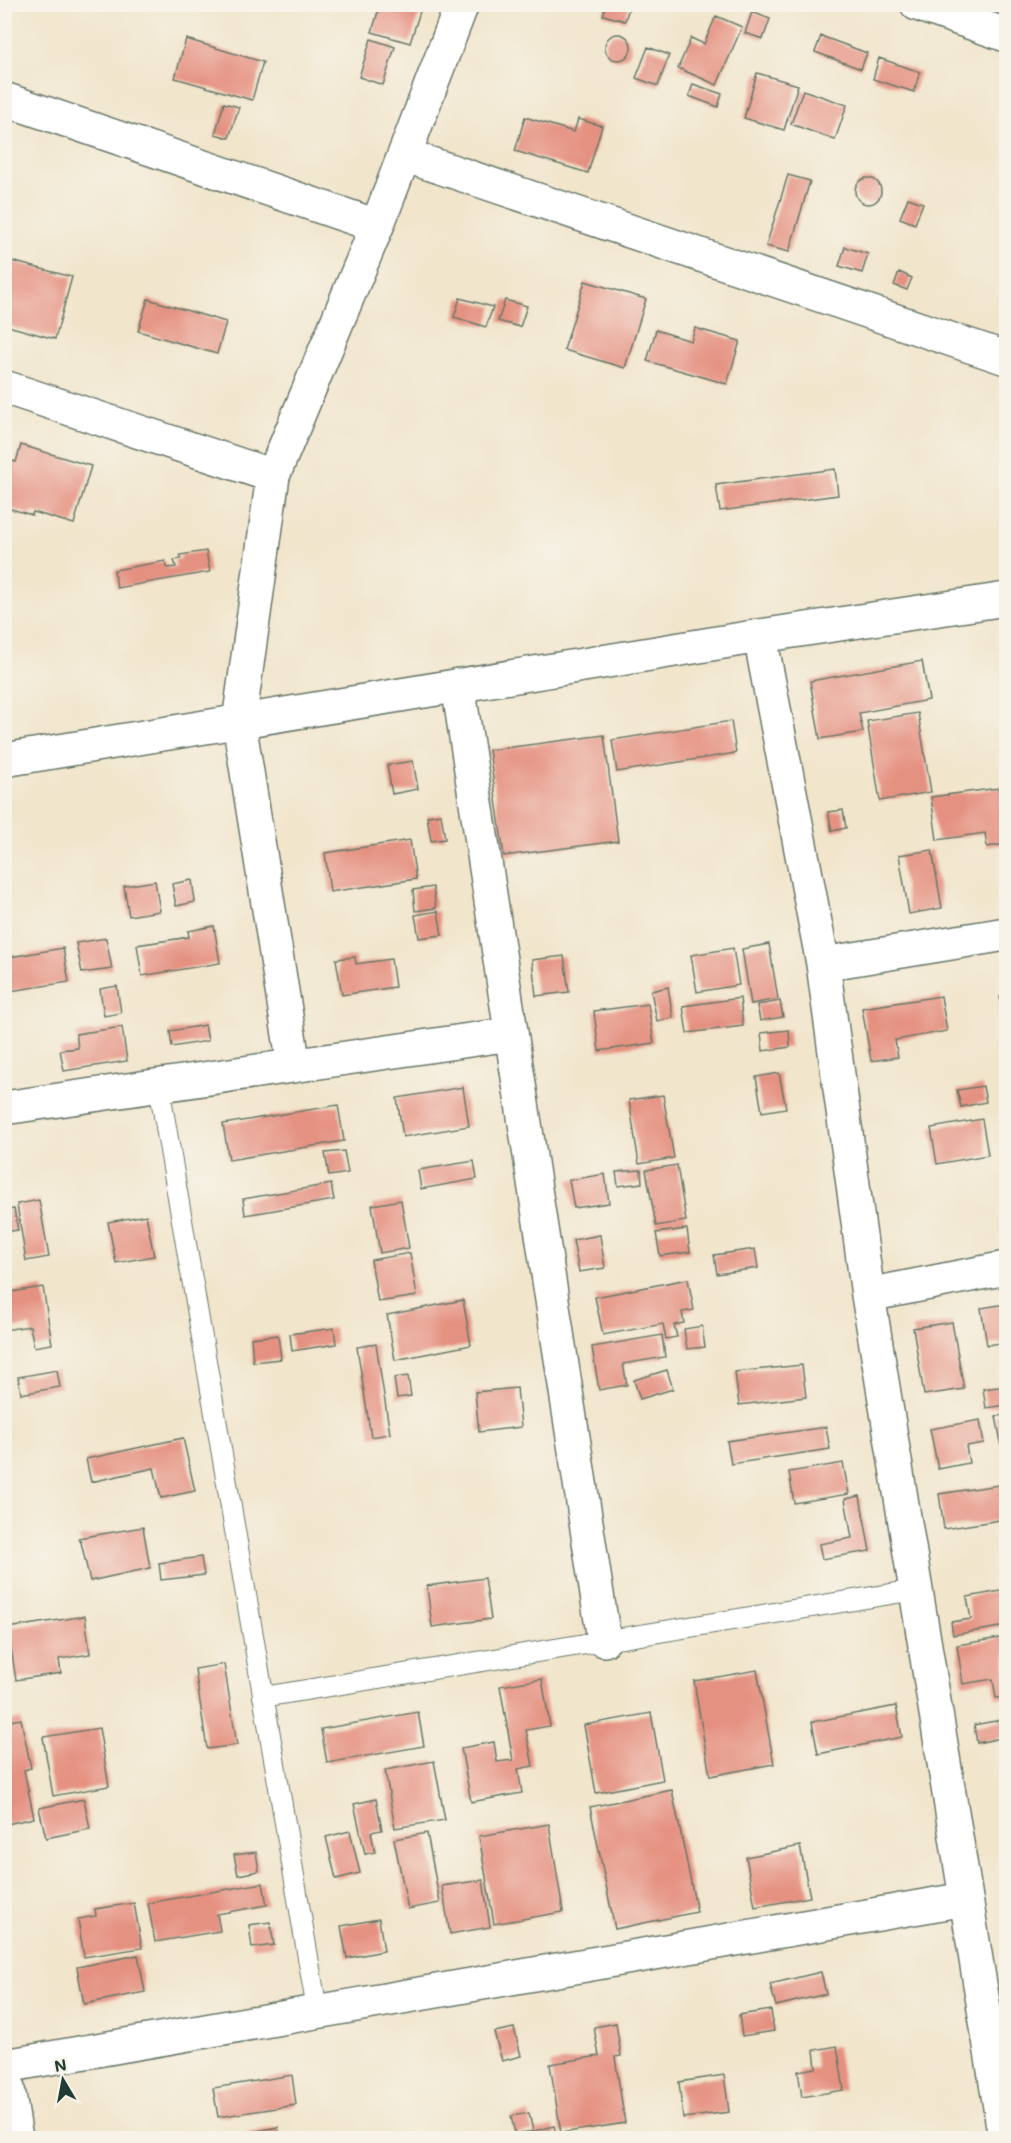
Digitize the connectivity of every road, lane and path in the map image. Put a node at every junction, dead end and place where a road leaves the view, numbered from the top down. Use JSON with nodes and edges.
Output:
{"nodes":[{"id":1,"x":462,"y":4,"type":"edge"},
{"id":2,"x":916,"y":4,"type":"edge"},
{"id":3,"x":1006,"y":35,"type":"edge"},
{"id":4,"x":4,"y":99,"type":"edge"},
{"id":5,"x":404,"y":155,"type":"junction"},
{"id":6,"x":377,"y":226,"type":"junction"},
{"id":7,"x":1006,"y":358,"type":"edge"},
{"id":8,"x":4,"y":387,"type":"edge"},
{"id":9,"x":273,"y":476,"type":"junction"},
{"id":10,"x":1006,"y":599,"type":"edge"},
{"id":11,"x":760,"y":636,"type":"junction"},
{"id":12,"x":458,"y":686,"type":"junction"},
{"id":13,"x":239,"y":722,"type":"junction"},
{"id":14,"x":4,"y":760,"type":"edge"},
{"id":15,"x":1006,"y":934,"type":"edge"},
{"id":16,"x":823,"y":964,"type":"junction"},
{"id":17,"x":511,"y":1034,"type":"junction"},
{"id":18,"x":294,"y":1066,"type":"junction"},
{"id":19,"x":159,"y":1086,"type":"junction"},
{"id":20,"x":4,"y":1108,"type":"edge"},
{"id":21,"x":1006,"y":1268,"type":"edge"},
{"id":22,"x":868,"y":1295,"type":"junction"},
{"id":23,"x":915,"y":1590,"type":"junction"},
{"id":24,"x":604,"y":1640,"type":"junction"},
{"id":25,"x":263,"y":1697,"type":"junction"},
{"id":26,"x":965,"y":1899,"type":"junction"},
{"id":27,"x":317,"y":2010,"type":"junction"},
{"id":28,"x":5,"y":2065,"type":"edge"},
{"id":29,"x":16,"y":2139,"type":"edge"},
{"id":30,"x":1005,"y":2139,"type":"edge"}],
"edges":[{"from":1,"to":5,"type":"street"},
{"from":2,"to":3,"type":"street"},
{"from":4,"to":6,"type":"street"},
{"from":5,"to":6,"type":"street"},
{"from":5,"to":7,"type":"street"},
{"from":6,"to":9,"type":"street"},
{"from":8,"to":9,"type":"street"},
{"from":9,"to":13,"type":"street"},
{"from":10,"to":11,"type":"street"},
{"from":11,"to":12,"type":"street"},
{"from":11,"to":16,"type":"street"},
{"from":12,"to":13,"type":"street"},
{"from":12,"to":17,"type":"street"},
{"from":13,"to":14,"type":"street"},
{"from":13,"to":18,"type":"street"},
{"from":15,"to":16,"type":"street"},
{"from":16,"to":22,"type":"street"},
{"from":17,"to":18,"type":"street"},
{"from":17,"to":24,"type":"street"},
{"from":18,"to":19,"type":"street"},
{"from":19,"to":20,"type":"street"},
{"from":19,"to":25,"type":"lane"},
{"from":21,"to":22,"type":"street"},
{"from":22,"to":23,"type":"street"},
{"from":23,"to":24,"type":"lane"},
{"from":23,"to":26,"type":"street"},
{"from":24,"to":25,"type":"lane"},
{"from":25,"to":27,"type":"lane"},
{"from":26,"to":27,"type":"street"},
{"from":26,"to":30,"type":"street"},
{"from":27,"to":28,"type":"street"},
{"from":28,"to":29,"type":"street"}]}
